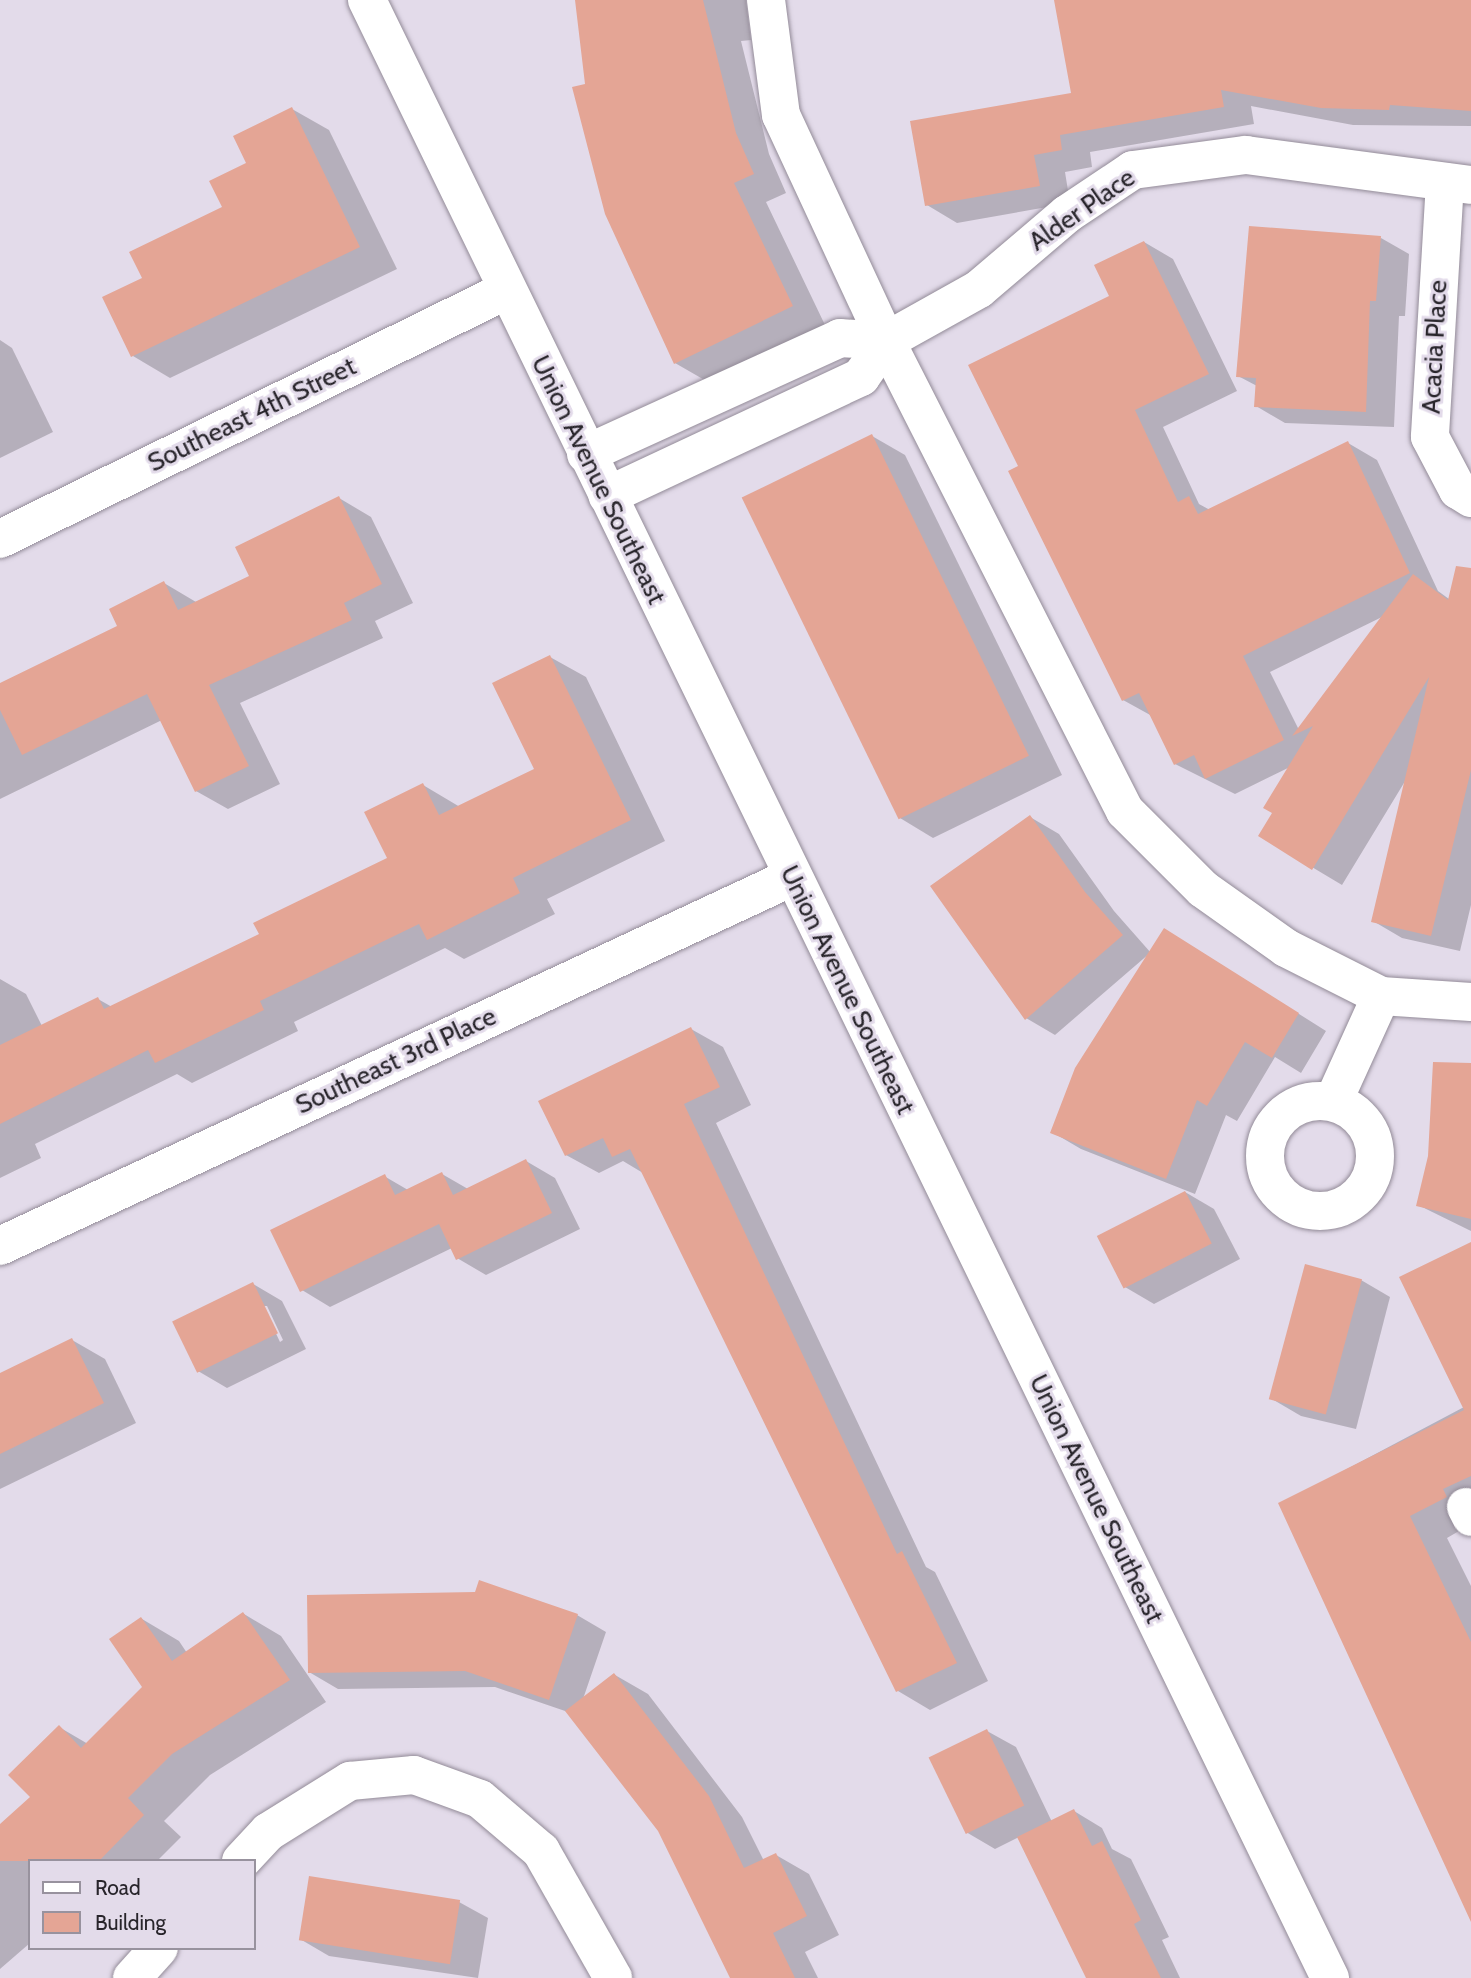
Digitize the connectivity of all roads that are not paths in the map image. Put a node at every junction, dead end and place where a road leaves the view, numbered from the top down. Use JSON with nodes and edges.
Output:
{"nodes":[{"id":1,"x":367,"y":0,"type":"edge"},
{"id":2,"x":766,"y":0,"type":"edge"},
{"id":3,"x":1458,"y":183,"type":"edge"},
{"id":4,"x":505,"y":291,"type":"junction"},
{"id":5,"x":886,"y":341,"type":"junction"},
{"id":6,"x":586,"y":454,"type":"junction"},
{"id":7,"x":607,"y":496,"type":"junction"},
{"id":8,"x":1471,"y":498,"type":"edge"},
{"id":9,"x":0,"y":539,"type":"edge"},
{"id":10,"x":792,"y":877,"type":"junction"},
{"id":11,"x":1381,"y":996,"type":"junction"},
{"id":12,"x":1471,"y":1002,"type":"edge"},
{"id":13,"x":1334,"y":1102,"type":"dead end"},
{"id":14,"x":0,"y":1246,"type":"edge"},
{"id":15,"x":243,"y":1859,"type":"edge"},
{"id":16,"x":157,"y":1950,"type":"edge"},
{"id":17,"x":132,"y":1978,"type":"edge"},
{"id":18,"x":613,"y":1978,"type":"edge"},
{"id":19,"x":1329,"y":1978,"type":"edge"}],
"edges":[{"from":1,"to":4,"type":"street","name":"Union Avenue Southeast"},
{"from":2,"to":5,"type":"street"},
{"from":3,"to":5,"type":"street","name":"Alder Place"},
{"from":3,"to":8,"type":"street","name":"Acacia Place"},
{"from":4,"to":6,"type":"street","name":"Union Avenue Southeast"},
{"from":4,"to":9,"type":"street","name":"Southeast 4th Street"},
{"from":5,"to":6,"type":"street"},
{"from":5,"to":7,"type":"street"},
{"from":5,"to":11,"type":"street"},
{"from":6,"to":7,"type":"street","name":"Union Avenue Southeast"},
{"from":7,"to":10,"type":"street","name":"Union Avenue Southeast"},
{"from":10,"to":14,"type":"street","name":"Southeast 3rd Place"},
{"from":10,"to":19,"type":"street","name":"Union Avenue Southeast"},
{"from":11,"to":12,"type":"street"},
{"from":11,"to":13,"type":"street"},
{"from":15,"to":18,"type":"street"},
{"from":16,"to":17,"type":"street"}]}
